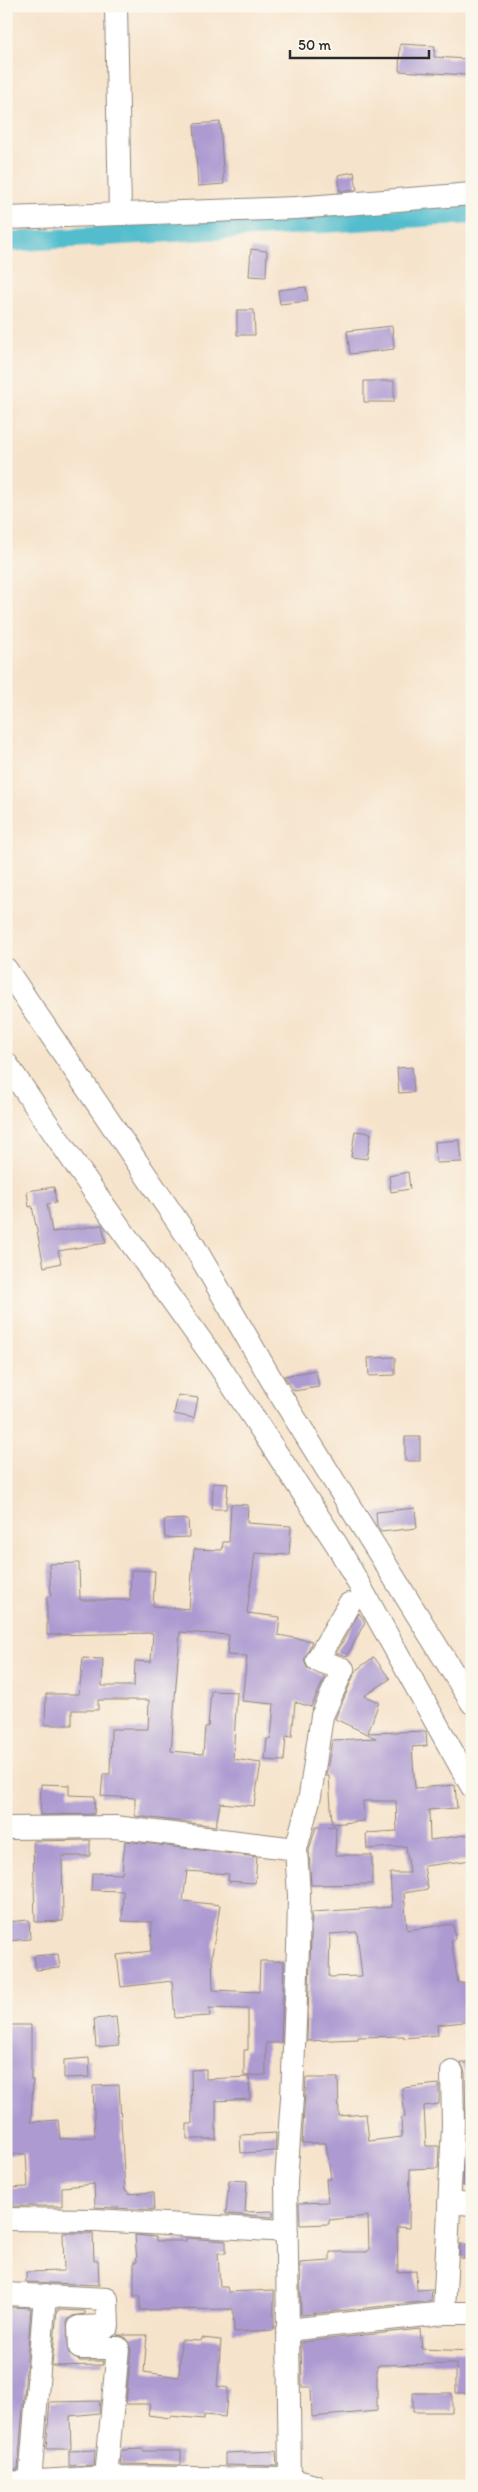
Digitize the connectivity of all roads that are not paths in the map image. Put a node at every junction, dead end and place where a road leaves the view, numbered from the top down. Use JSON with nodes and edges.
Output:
{"nodes":[{"id":1,"x":116,"y":6,"type":"edge"},
{"id":2,"x":472,"y":190,"type":"edge"},
{"id":3,"x":472,"y":194,"type":"edge"},
{"id":4,"x":120,"y":214,"type":"junction"},
{"id":5,"x":6,"y":218,"type":"edge"},
{"id":6,"x":6,"y":969,"type":"edge"},
{"id":7,"x":6,"y":1063,"type":"edge"},
{"id":8,"x":350,"y":1604,"type":"dead end"},
{"id":9,"x":472,"y":1703,"type":"edge"},
{"id":10,"x":472,"y":1787,"type":"edge"},
{"id":11,"x":6,"y":1828,"type":"edge"},
{"id":12,"x":296,"y":1849,"type":"junction"},
{"id":13,"x":452,"y":2072,"type":"dead end"},
{"id":14,"x":462,"y":2127,"type":"edge"},
{"id":15,"x":450,"y":2202,"type":"junction"},
{"id":16,"x":472,"y":2204,"type":"edge"},
{"id":17,"x":6,"y":2219,"type":"edge"},
{"id":18,"x":287,"y":2231,"type":"junction"},
{"id":19,"x":6,"y":2294,"type":"edge"},
{"id":20,"x":45,"y":2295,"type":"junction"},
{"id":21,"x":444,"y":2313,"type":"junction"},
{"id":22,"x":472,"y":2313,"type":"edge"},
{"id":23,"x":287,"y":2330,"type":"junction"},
{"id":24,"x":106,"y":2477,"type":"junction"},
{"id":25,"x":290,"y":2480,"type":"junction"},
{"id":26,"x":30,"y":2482,"type":"junction"},
{"id":27,"x":6,"y":2483,"type":"edge"},
{"id":28,"x":315,"y":2486,"type":"edge"}],
"edges":[{"from":1,"to":4,"type":"street"},
{"from":2,"to":3,"type":"street"},
{"from":3,"to":4,"type":"street"},
{"from":4,"to":5,"type":"street"},
{"from":6,"to":9,"type":"street"},
{"from":7,"to":10,"type":"street"},
{"from":8,"to":12,"type":"street"},
{"from":11,"to":12,"type":"street"},
{"from":12,"to":18,"type":"street"},
{"from":13,"to":14,"type":"street"},
{"from":14,"to":15,"type":"street"},
{"from":15,"to":16,"type":"street"},
{"from":15,"to":21,"type":"street"},
{"from":17,"to":18,"type":"street"},
{"from":18,"to":23,"type":"street"},
{"from":19,"to":20,"type":"street"},
{"from":20,"to":24,"type":"street"},
{"from":20,"to":26,"type":"street"},
{"from":21,"to":22,"type":"street"},
{"from":21,"to":23,"type":"street"},
{"from":23,"to":25,"type":"street"},
{"from":24,"to":25,"type":"street"},
{"from":24,"to":26,"type":"street"},
{"from":25,"to":28,"type":"street"},
{"from":26,"to":27,"type":"street"}]}
